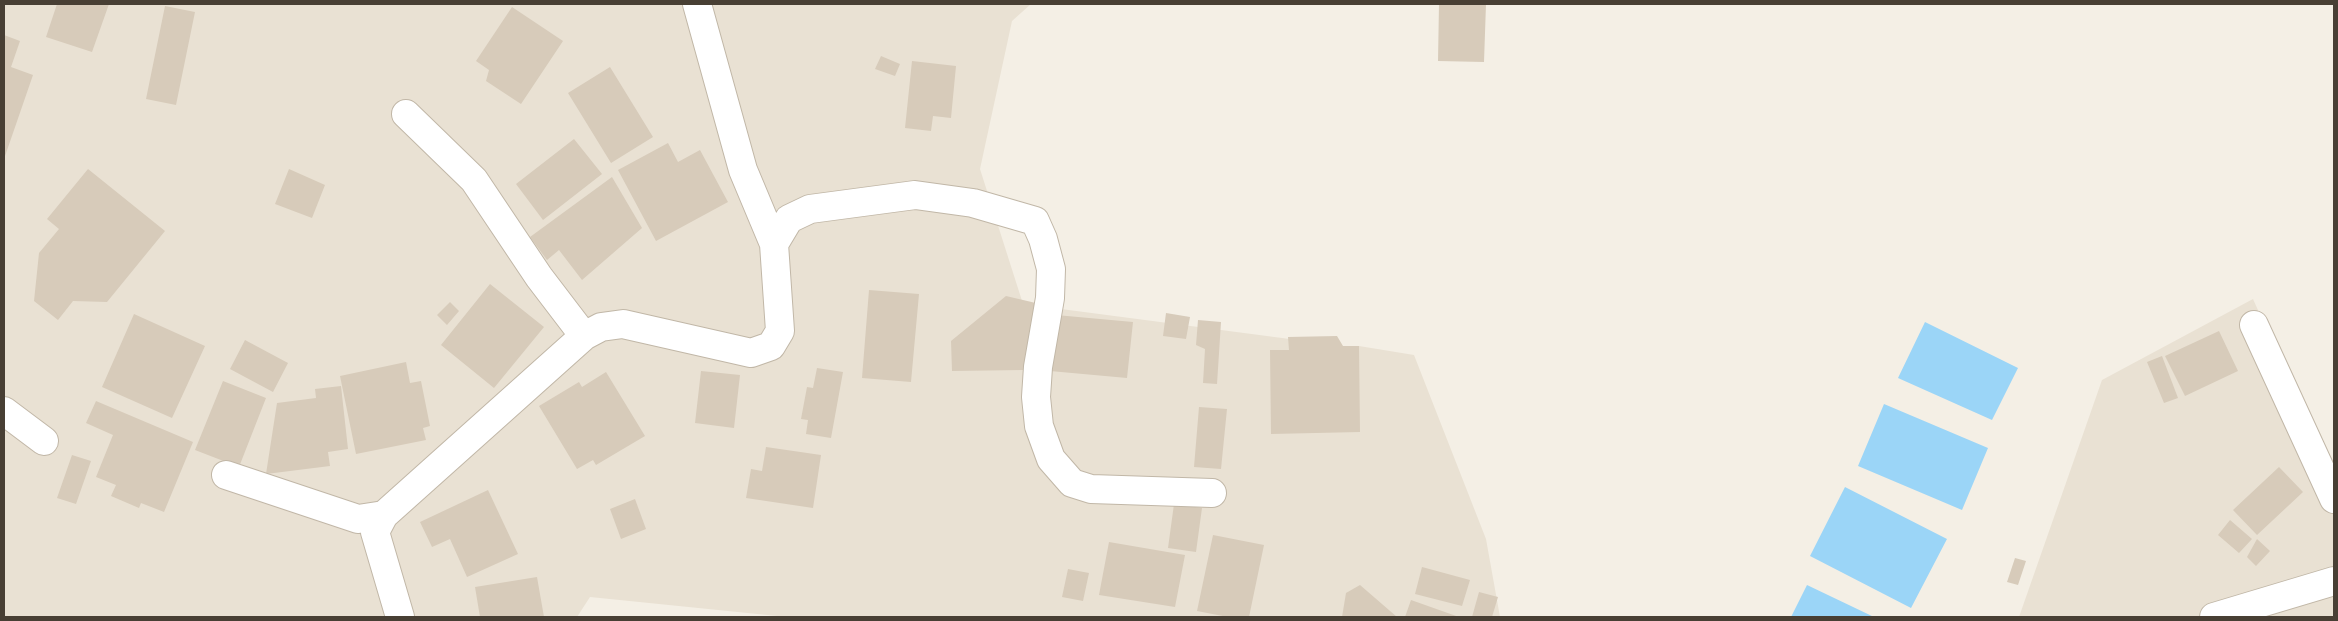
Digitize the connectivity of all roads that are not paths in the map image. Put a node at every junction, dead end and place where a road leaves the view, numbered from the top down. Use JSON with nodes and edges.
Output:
{"nodes":[{"id":1,"x":696,"y":4,"type":"edge"},
{"id":2,"x":406,"y":114,"type":"dead end"},
{"id":3,"x":774,"y":244,"type":"junction"},
{"id":4,"x":2254,"y":325,"type":"dead end"},
{"id":5,"x":584,"y":336,"type":"junction"},
{"id":6,"x":4,"y":412,"type":"edge"},
{"id":7,"x":44,"y":441,"type":"dead end"},
{"id":8,"x":226,"y":475,"type":"dead end"},
{"id":9,"x":1212,"y":493,"type":"dead end"},
{"id":10,"x":2334,"y":499,"type":"edge"},
{"id":11,"x":384,"y":515,"type":"junction"},
{"id":12,"x":2334,"y":581,"type":"edge"},
{"id":13,"x":400,"y":617,"type":"edge"},
{"id":14,"x":2214,"y":617,"type":"edge"}],
"edges":[{"from":1,"to":3,"type":"street"},
{"from":2,"to":5,"type":"street"},
{"from":3,"to":5,"type":"street"},
{"from":3,"to":9,"type":"street"},
{"from":4,"to":10,"type":"street"},
{"from":5,"to":11,"type":"street"},
{"from":6,"to":7,"type":"street"},
{"from":8,"to":11,"type":"street"},
{"from":11,"to":13,"type":"street"},
{"from":12,"to":14,"type":"street"}]}
